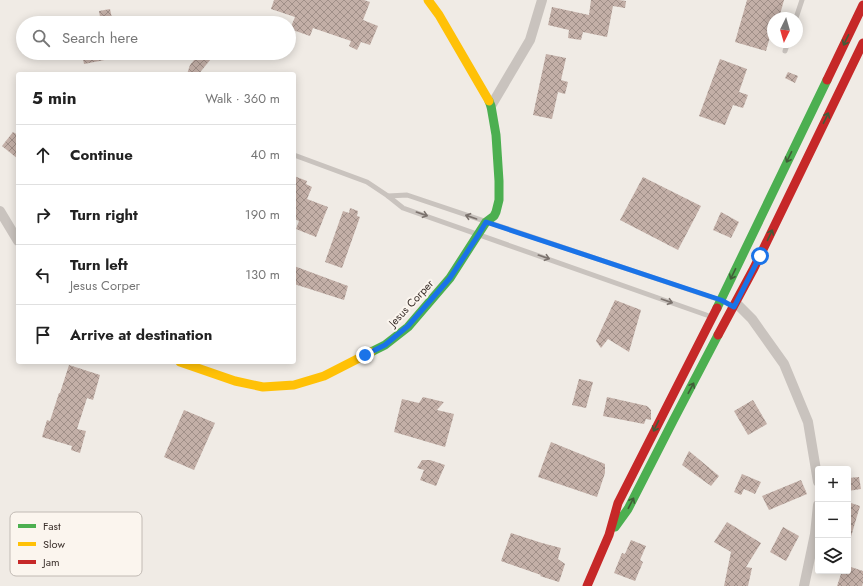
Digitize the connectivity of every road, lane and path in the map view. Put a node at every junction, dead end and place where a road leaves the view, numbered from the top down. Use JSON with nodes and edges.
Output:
{"nodes":[{"id":1,"x":428,"y":0,"type":"edge"},
{"id":2,"x":542,"y":0,"type":"edge"},
{"id":3,"x":802,"y":0,"type":"edge"},
{"id":4,"x":863,"y":5,"type":"edge"},
{"id":5,"x":798,"y":12,"type":"edge"},
{"id":6,"x":863,"y":42,"type":"edge"},
{"id":7,"x":786,"y":48,"type":"edge"},
{"id":8,"x":785,"y":51,"type":"dead end"},
{"id":9,"x":491,"y":106,"type":"junction"},
{"id":10,"x":296,"y":156,"type":"edge"},
{"id":11,"x":388,"y":196,"type":"junction"},
{"id":12,"x":0,"y":211,"type":"edge"},
{"id":13,"x":486,"y":222,"type":"junction"},
{"id":14,"x":479,"y":234,"type":"junction"},
{"id":15,"x":16,"y":238,"type":"edge"},
{"id":16,"x":721,"y":300,"type":"junction"},
{"id":17,"x":735,"y":305,"type":"junction"},
{"id":18,"x":712,"y":316,"type":"junction"},
{"id":19,"x":726,"y":321,"type":"junction"},
{"id":20,"x":185,"y":364,"type":"edge"},
{"id":21,"x":815,"y":466,"type":"edge"},
{"id":22,"x":815,"y":534,"type":"edge"},
{"id":23,"x":609,"y":535,"type":"junction"},
{"id":24,"x":587,"y":586,"type":"edge"},
{"id":25,"x":804,"y":586,"type":"edge"}],
"edges":[{"from":1,"to":9,"type":"street","name":"Jesus Corper"},
{"from":2,"to":9,"type":"street"},
{"from":3,"to":5,"type":"lane"},
{"from":4,"to":16,"type":"street","one_way":true},
{"from":17,"to":6,"type":"street","one_way":true},
{"from":7,"to":8,"type":"lane"},
{"from":9,"to":13,"type":"street","name":"Jesus Corper"},
{"from":10,"to":11,"type":"lane"},
{"from":13,"to":11,"type":"lane","one_way":true},
{"from":11,"to":14,"type":"lane","one_way":true},
{"from":12,"to":15,"type":"street"},
{"from":13,"to":14,"type":"street","name":"Jesus Corper"},
{"from":13,"to":16,"type":"lane"},
{"from":14,"to":18,"type":"lane","one_way":true},
{"from":14,"to":20,"type":"street","name":"Jesus Corper"},
{"from":16,"to":17,"type":"lane"},
{"from":16,"to":18,"type":"street"},
{"from":17,"to":19,"type":"street"},
{"from":17,"to":21,"type":"street"},
{"from":18,"to":19,"type":"lane"},
{"from":18,"to":23,"type":"street","one_way":true},
{"from":23,"to":19,"type":"street","one_way":true},
{"from":22,"to":25,"type":"street"},
{"from":23,"to":24,"type":"street"}]}
